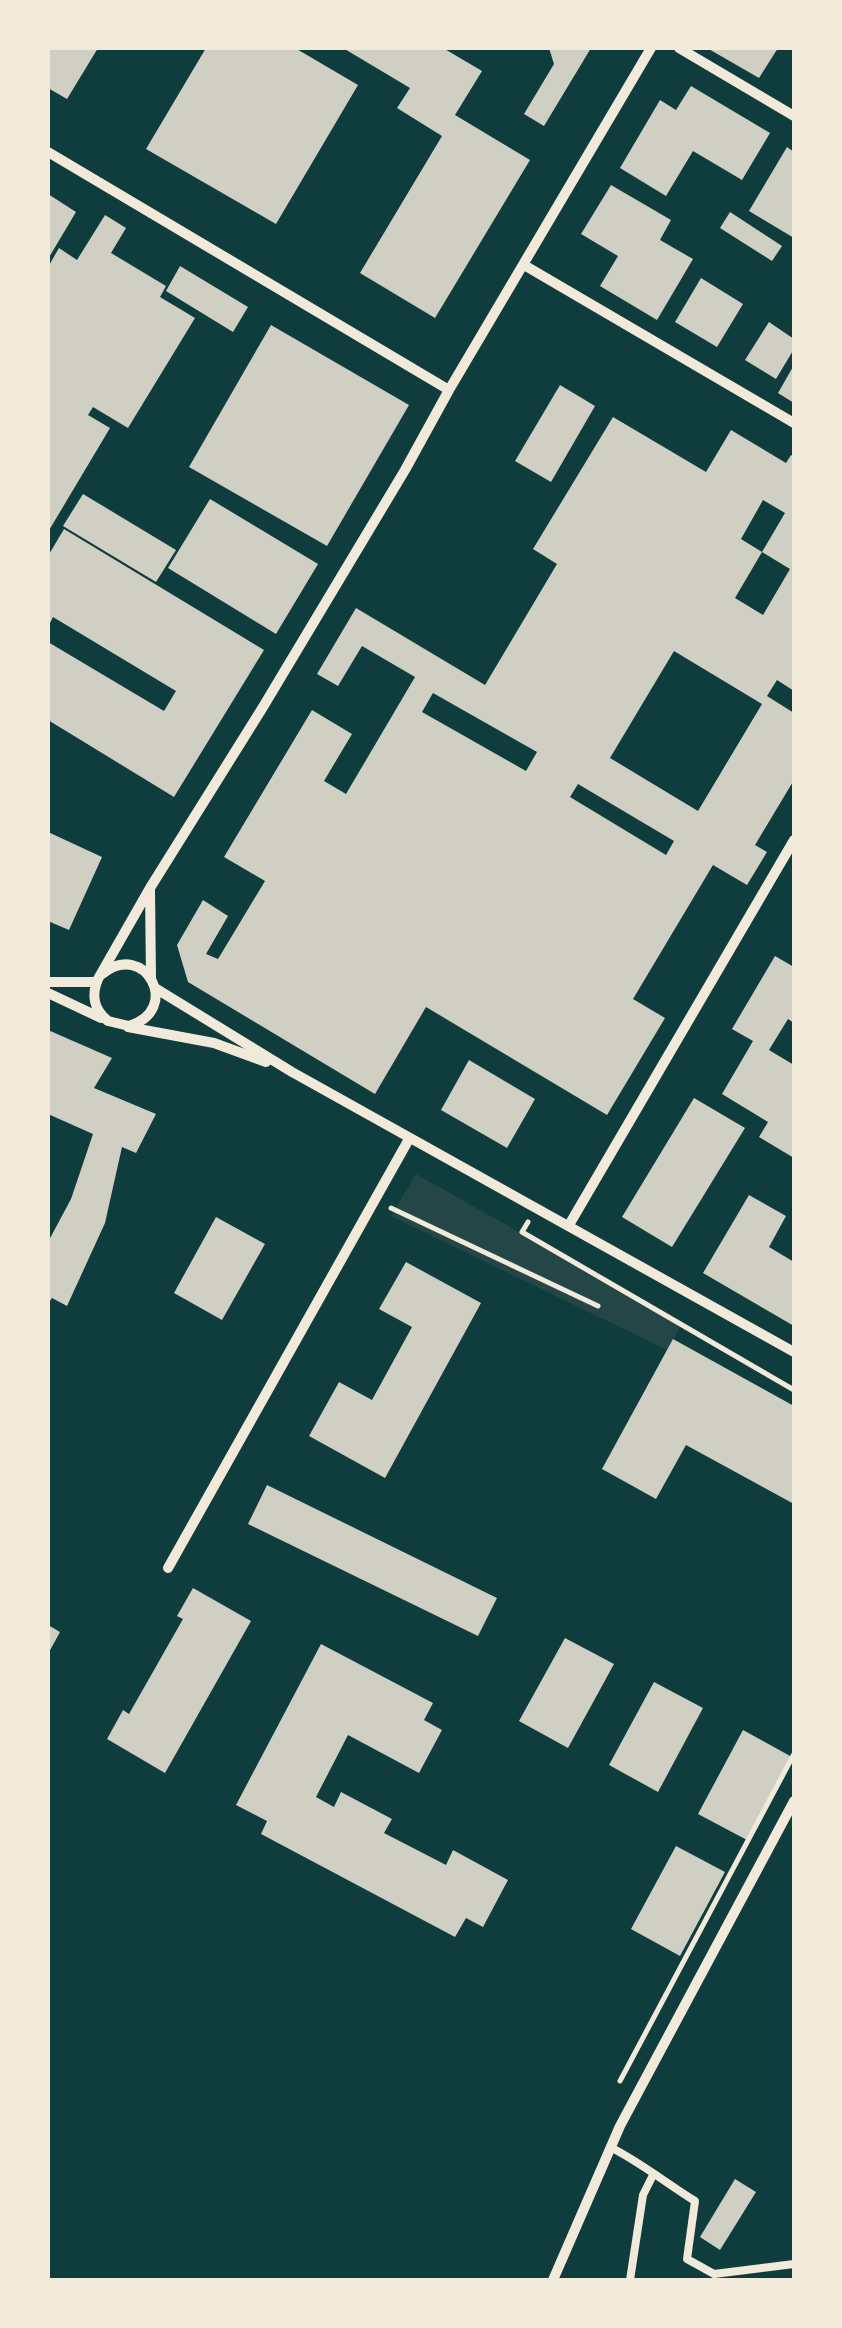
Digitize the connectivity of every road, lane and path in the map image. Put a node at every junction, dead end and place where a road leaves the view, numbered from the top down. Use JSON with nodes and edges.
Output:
{"nodes":[{"id":1,"x":651,"y":48,"type":"edge"},
{"id":2,"x":679,"y":48,"type":"edge"},
{"id":3,"x":794,"y":116,"type":"edge"},
{"id":4,"x":48,"y":152,"type":"edge"},
{"id":5,"x":524,"y":265,"type":"junction"},
{"id":6,"x":449,"y":390,"type":"junction"},
{"id":7,"x":794,"y":423,"type":"edge"},
{"id":8,"x":794,"y":840,"type":"edge"},
{"id":9,"x":150,"y":888,"type":"junction"},
{"id":10,"x":99,"y":978,"type":"junction"},
{"id":11,"x":48,"y":982,"type":"edge"},
{"id":12,"x":153,"y":984,"type":"junction"},
{"id":13,"x":48,"y":993,"type":"edge"},
{"id":14,"x":117,"y":1025,"type":"junction"},
{"id":15,"x":286,"y":1069,"type":"junction"},
{"id":16,"x":410,"y":1138,"type":"junction"},
{"id":17,"x":375,"y":1200,"type":"junction"},
{"id":18,"x":536,"y":1207,"type":"junction"},
{"id":19,"x":569,"y":1225,"type":"junction"},
{"id":20,"x":598,"y":1306,"type":"dead end"},
{"id":21,"x":794,"y":1352,"type":"edge"},
{"id":22,"x":794,"y":1390,"type":"edge"},
{"id":23,"x":168,"y":1568,"type":"dead end"},
{"id":24,"x":794,"y":1801,"type":"edge"},
{"id":25,"x":610,"y":2147,"type":"junction"},
{"id":26,"x":653,"y":2175,"type":"junction"},
{"id":27,"x":794,"y":2264,"type":"edge"},
{"id":28,"x":714,"y":2278,"type":"edge"},
{"id":29,"x":553,"y":2280,"type":"edge"},
{"id":30,"x":630,"y":2280,"type":"edge"}],
"edges":[{"from":1,"to":5,"type":"street"},
{"from":2,"to":3,"type":"street"},
{"from":4,"to":6,"type":"street"},
{"from":5,"to":6,"type":"street"},
{"from":5,"to":7,"type":"street"},
{"from":6,"to":9,"type":"street"},
{"from":8,"to":19,"type":"street"},
{"from":9,"to":10,"type":"street"},
{"from":9,"to":12,"type":"street"},
{"from":10,"to":11,"type":"street"},
{"from":10,"to":12,"type":"street"},
{"from":10,"to":14,"type":"street"},
{"from":12,"to":14,"type":"street"},
{"from":12,"to":15,"type":"street"},
{"from":13,"to":14,"type":"street"},
{"from":14,"to":15,"type":"street"},
{"from":15,"to":16,"type":"street"},
{"from":16,"to":17,"type":"street"},
{"from":16,"to":18,"type":"street"},
{"from":17,"to":20,"type":"path"},
{"from":17,"to":23,"type":"street"},
{"from":18,"to":19,"type":"street"},
{"from":18,"to":22,"type":"path"},
{"from":19,"to":21,"type":"street"},
{"from":24,"to":25,"type":"street"},
{"from":25,"to":26,"type":"lane"},
{"from":25,"to":29,"type":"street"},
{"from":26,"to":28,"type":"lane"},
{"from":26,"to":30,"type":"lane"},
{"from":27,"to":28,"type":"lane"}]}
